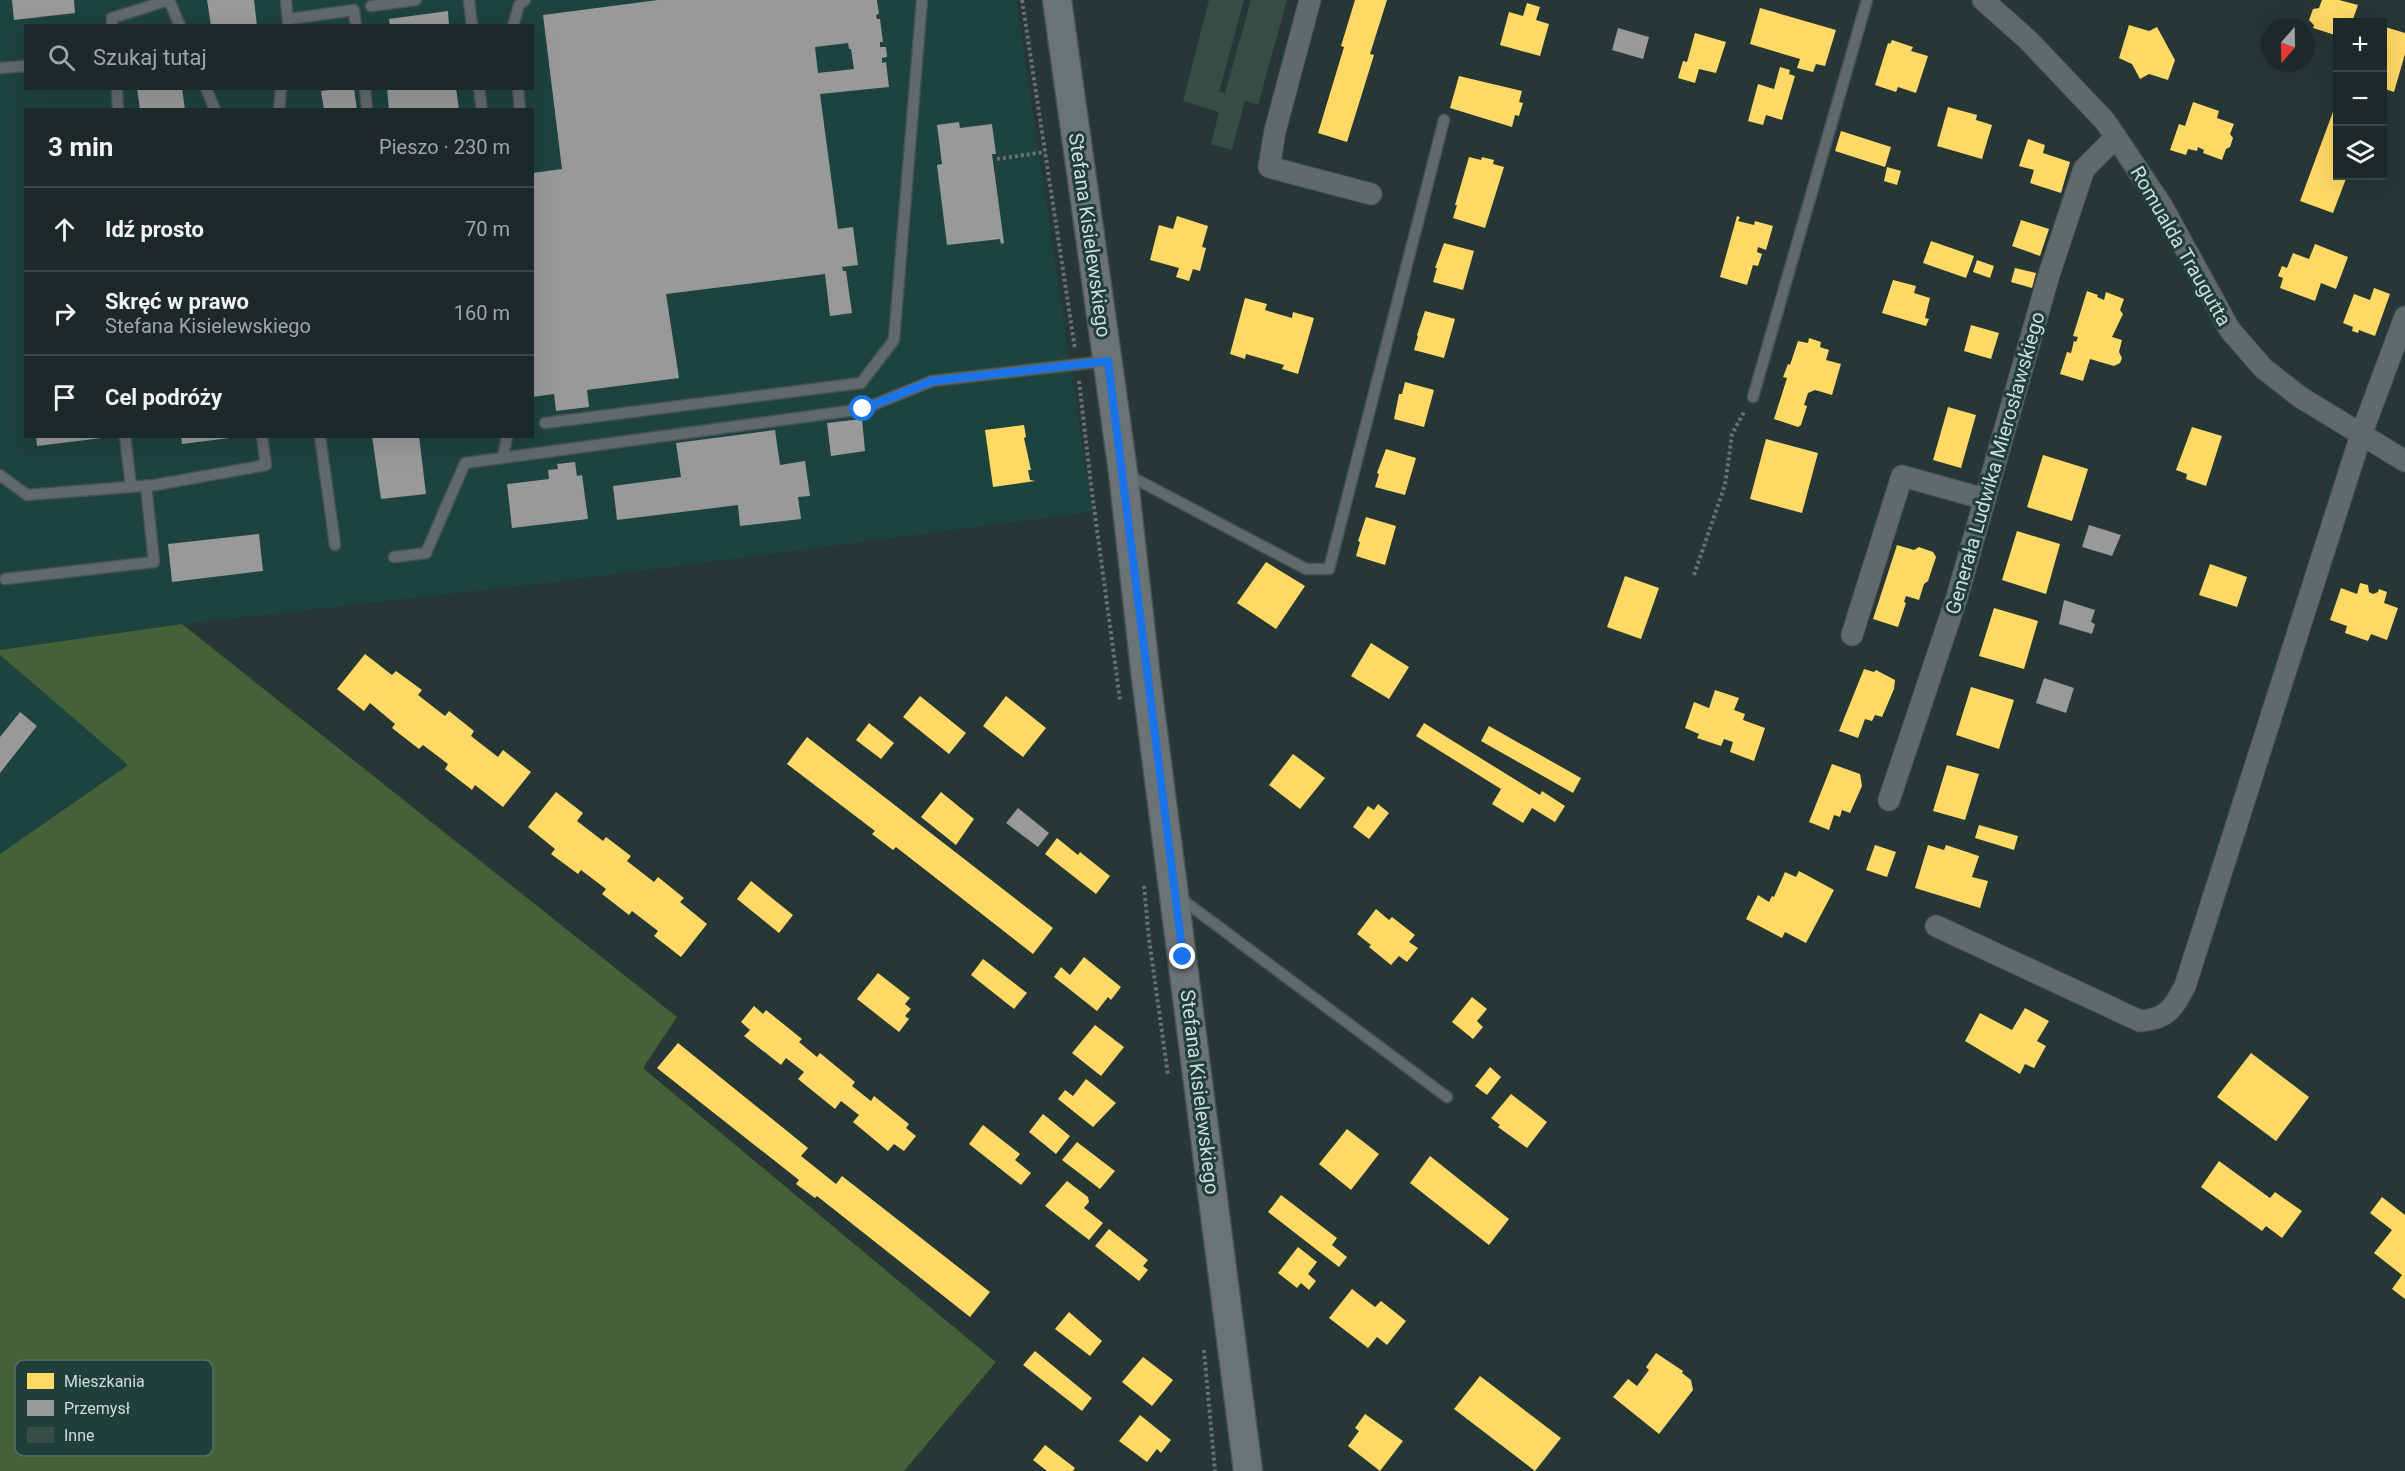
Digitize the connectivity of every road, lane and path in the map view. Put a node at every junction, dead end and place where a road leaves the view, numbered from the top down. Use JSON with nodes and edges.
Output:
{"nodes":[{"id":1,"x":286,"y":0,"type":"edge"},
{"id":2,"x":416,"y":0,"type":"edge"},
{"id":3,"x":469,"y":0,"type":"edge"},
{"id":4,"x":525,"y":0,"type":"edge"},
{"id":5,"x":922,"y":0,"type":"edge"},
{"id":6,"x":927,"y":0,"type":"edge"},
{"id":7,"x":1022,"y":0,"type":"edge"},
{"id":8,"x":1057,"y":0,"type":"edge"},
{"id":9,"x":1310,"y":0,"type":"edge"},
{"id":10,"x":1868,"y":0,"type":"edge"},
{"id":11,"x":1983,"y":0,"type":"edge"},
{"id":12,"x":371,"y":6,"type":"dead end"},
{"id":13,"x":288,"y":22,"type":"edge"},
{"id":14,"x":112,"y":24,"type":"edge"},
{"id":15,"x":179,"y":24,"type":"edge"},
{"id":16,"x":356,"y":24,"type":"edge"},
{"id":17,"x":472,"y":24,"type":"edge"},
{"id":18,"x":514,"y":24,"type":"edge"},
{"id":19,"x":24,"y":66,"type":"edge"},
{"id":20,"x":0,"y":68,"type":"edge"},
{"id":21,"x":117,"y":90,"type":"edge"},
{"id":22,"x":207,"y":90,"type":"edge"},
{"id":23,"x":281,"y":90,"type":"edge"},
{"id":24,"x":365,"y":90,"type":"edge"},
{"id":25,"x":479,"y":90,"type":"edge"},
{"id":26,"x":518,"y":90,"type":"edge"},
{"id":27,"x":118,"y":108,"type":"edge"},
{"id":28,"x":214,"y":108,"type":"edge"},
{"id":29,"x":279,"y":108,"type":"edge"},
{"id":30,"x":367,"y":108,"type":"edge"},
{"id":31,"x":482,"y":108,"type":"edge"},
{"id":32,"x":520,"y":108,"type":"edge"},
{"id":33,"x":1444,"y":120,"type":"dead end"},
{"id":34,"x":2116,"y":136,"type":"junction"},
{"id":35,"x":1046,"y":152,"type":"junction"},
{"id":36,"x":998,"y":159,"type":"dead end"},
{"id":37,"x":1371,"y":194,"type":"dead end"},
{"id":38,"x":2405,"y":317,"type":"edge"},
{"id":39,"x":1108,"y":361,"type":"junction"},
{"id":40,"x":1077,"y":365,"type":"junction"},
{"id":41,"x":1753,"y":397,"type":"joint"},
{"id":42,"x":545,"y":423,"type":"dead end"},
{"id":43,"x":2361,"y":435,"type":"junction"},
{"id":44,"x":125,"y":438,"type":"edge"},
{"id":45,"x":262,"y":438,"type":"edge"},
{"id":46,"x":320,"y":438,"type":"edge"},
{"id":47,"x":507,"y":438,"type":"edge"},
{"id":48,"x":502,"y":458,"type":"junction"},
{"id":49,"x":2405,"y":461,"type":"edge"},
{"id":50,"x":1123,"y":472,"type":"junction"},
{"id":51,"x":0,"y":475,"type":"edge"},
{"id":52,"x":146,"y":486,"type":"junction"},
{"id":53,"x":130,"y":487,"type":"junction"},
{"id":54,"x":1985,"y":499,"type":"junction"},
{"id":55,"x":335,"y":545,"type":"dead end"},
{"id":56,"x":394,"y":557,"type":"dead end"},
{"id":57,"x":1694,"y":575,"type":"dead end"},
{"id":58,"x":5,"y":579,"type":"dead end"},
{"id":59,"x":1852,"y":634,"type":"dead end"},
{"id":60,"x":1120,"y":704,"type":"dead end"},
{"id":61,"x":1889,"y":800,"type":"dead end"},
{"id":62,"x":1143,"y":875,"type":"dead end"},
{"id":63,"x":1174,"y":894,"type":"junction"},
{"id":64,"x":1936,"y":926,"type":"dead end"},
{"id":65,"x":1169,"y":1078,"type":"dead end"},
{"id":66,"x":1447,"y":1098,"type":"dead end"},
{"id":67,"x":1203,"y":1342,"type":"dead end"},
{"id":68,"x":1215,"y":1471,"type":"edge"},
{"id":69,"x":1248,"y":1471,"type":"edge"}],
"edges":[{"from":1,"to":13,"type":"lane"},
{"from":2,"to":12,"type":"lane"},
{"from":3,"to":17,"type":"lane"},
{"from":4,"to":18,"type":"lane"},
{"from":5,"to":6,"type":"lane"},
{"from":5,"to":42,"type":"lane"},
{"from":7,"to":35,"type":"path"},
{"from":8,"to":39,"type":"main road","name":"Stefana Kisielewskiego"},
{"from":9,"to":37,"type":"street"},
{"from":10,"to":41,"type":"lane"},
{"from":11,"to":34,"type":"street","name":"Romualda Traugutta"},
{"from":13,"to":16,"type":"lane"},
{"from":14,"to":15,"type":"lane"},
{"from":19,"to":20,"type":"lane"},
{"from":21,"to":27,"type":"lane"},
{"from":22,"to":28,"type":"lane"},
{"from":23,"to":29,"type":"lane"},
{"from":24,"to":30,"type":"lane"},
{"from":25,"to":31,"type":"lane"},
{"from":26,"to":32,"type":"lane"},
{"from":33,"to":50,"type":"lane"},
{"from":34,"to":43,"type":"street","name":"Romualda Traugutta"},
{"from":34,"to":54,"type":"street","name":"Generała Ludwika Mierosławskiego"},
{"from":35,"to":36,"type":"path"},
{"from":35,"to":40,"type":"path"},
{"from":38,"to":43,"type":"street"},
{"from":39,"to":40,"type":"lane"},
{"from":39,"to":50,"type":"main road","name":"Stefana Kisielewskiego"},
{"from":40,"to":48,"type":"lane"},
{"from":40,"to":60,"type":"path"},
{"from":41,"to":57,"type":"path"},
{"from":43,"to":49,"type":"street","name":"Romualda Traugutta"},
{"from":43,"to":64,"type":"street"},
{"from":44,"to":53,"type":"lane"},
{"from":45,"to":52,"type":"lane"},
{"from":46,"to":55,"type":"lane"},
{"from":47,"to":48,"type":"lane"},
{"from":48,"to":56,"type":"lane"},
{"from":50,"to":63,"type":"main road","name":"Stefana Kisielewskiego"},
{"from":51,"to":53,"type":"lane"},
{"from":52,"to":53,"type":"lane"},
{"from":52,"to":58,"type":"lane"},
{"from":54,"to":59,"type":"street"},
{"from":54,"to":61,"type":"street","name":"Generała Ludwika Mierosławskiego"},
{"from":62,"to":65,"type":"path"},
{"from":63,"to":66,"type":"lane"},
{"from":63,"to":69,"type":"main road","name":"Stefana Kisielewskiego"},
{"from":67,"to":68,"type":"path"}]}
